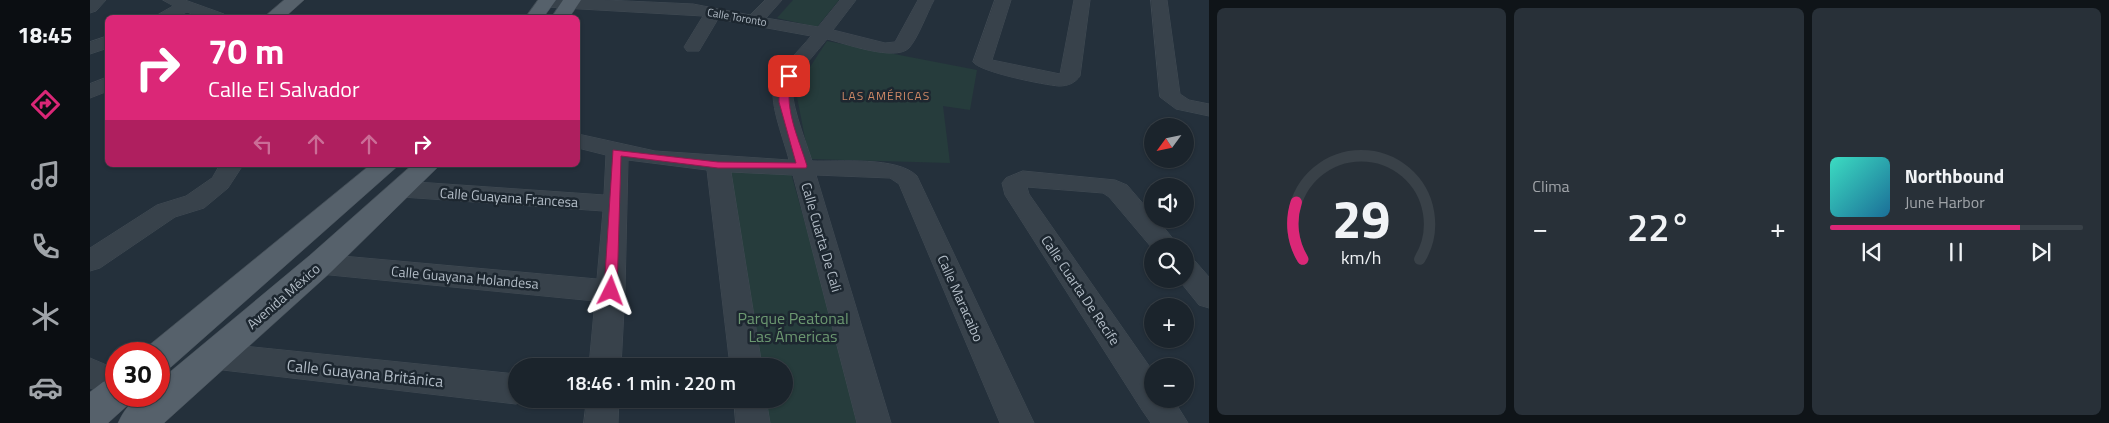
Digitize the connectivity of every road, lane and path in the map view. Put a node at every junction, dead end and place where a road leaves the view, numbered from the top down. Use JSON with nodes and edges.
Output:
{"nodes":[{"id":1,"x":98,"y":0,"type":"edge"},
{"id":2,"x":295,"y":0,"type":"edge"},
{"id":3,"x":774,"y":0,"type":"edge"},
{"id":4,"x":848,"y":0,"type":"edge"},
{"id":5,"x":926,"y":0,"type":"edge"},
{"id":6,"x":1003,"y":0,"type":"edge"},
{"id":7,"x":1082,"y":0,"type":"edge"},
{"id":8,"x":1159,"y":0,"type":"edge"},
{"id":9,"x":547,"y":1,"type":"edge"},
{"id":10,"x":572,"y":1,"type":"edge"},
{"id":11,"x":178,"y":3,"type":"edge"},
{"id":12,"x":704,"y":7,"type":"edge"},
{"id":13,"x":90,"y":8,"type":"edge"},
{"id":14,"x":164,"y":15,"type":"edge"},
{"id":15,"x":210,"y":15,"type":"edge"},
{"id":16,"x":276,"y":15,"type":"edge"},
{"id":17,"x":536,"y":15,"type":"edge"},
{"id":18,"x":562,"y":15,"type":"edge"},
{"id":19,"x":754,"y":20,"type":"junction"},
{"id":20,"x":822,"y":33,"type":"junction"},
{"id":21,"x":105,"y":42,"type":"edge"},
{"id":22,"x":693,"y":47,"type":"dead end"},
{"id":23,"x":90,"y":49,"type":"edge"},
{"id":24,"x":105,"y":84,"type":"edge"},
{"id":25,"x":90,"y":92,"type":"edge"},
{"id":26,"x":1209,"y":110,"type":"edge"},
{"id":27,"x":580,"y":142,"type":"edge"},
{"id":28,"x":616,"y":152,"type":"junction"},
{"id":29,"x":718,"y":165,"type":"junction"},
{"id":30,"x":802,"y":166,"type":"junction"},
{"id":31,"x":230,"y":167,"type":"edge"},
{"id":32,"x":422,"y":167,"type":"edge"},
{"id":33,"x":394,"y":177,"type":"edge"},
{"id":34,"x":616,"y":204,"type":"junction"},
{"id":35,"x":333,"y":210,"type":"junction"},
{"id":36,"x":368,"y":220,"type":"junction"},
{"id":37,"x":1159,"y":238,"type":"edge"},
{"id":38,"x":90,"y":261,"type":"edge"},
{"id":39,"x":320,"y":264,"type":"junction"},
{"id":40,"x":1194,"y":279,"type":"edge"},
{"id":41,"x":611,"y":291,"type":"junction"},
{"id":42,"x":1209,"y":297,"type":"edge"},
{"id":43,"x":170,"y":349,"type":"edge"},
{"id":44,"x":214,"y":356,"type":"junction"},
{"id":45,"x":606,"y":358,"type":"edge"},
{"id":46,"x":745,"y":358,"type":"edge"},
{"id":47,"x":90,"y":372,"type":"edge"},
{"id":48,"x":105,"y":380,"type":"edge"},
{"id":49,"x":1144,"y":382,"type":"edge"},
{"id":50,"x":508,"y":389,"type":"edge"},
{"id":51,"x":105,"y":402,"type":"edge"},
{"id":52,"x":602,"y":408,"type":"edge"},
{"id":53,"x":751,"y":408,"type":"edge"},
{"id":54,"x":1161,"y":408,"type":"edge"},
{"id":55,"x":90,"y":415,"type":"edge"},
{"id":56,"x":137,"y":423,"type":"edge"},
{"id":57,"x":601,"y":423,"type":"edge"},
{"id":58,"x":753,"y":423,"type":"edge"},
{"id":59,"x":874,"y":423,"type":"edge"},
{"id":60,"x":1017,"y":423,"type":"edge"},
{"id":61,"x":1171,"y":423,"type":"edge"}],
"edges":[{"from":1,"to":13,"type":"street"},
{"from":2,"to":16,"type":"main road"},
{"from":3,"to":19,"type":"street"},
{"from":4,"to":20,"type":"street","name":"Calle Cuarta De Cali"},
{"from":5,"to":20,"type":"street","name":"Calle Toronto"},
{"from":6,"to":7,"type":"street"},
{"from":8,"to":26,"type":"street"},
{"from":9,"to":10,"type":"street","name":"Calle Toronto"},
{"from":9,"to":17,"type":"main road"},
{"from":10,"to":12,"type":"street","name":"Calle Toronto"},
{"from":10,"to":18,"type":"main road"},
{"from":11,"to":14,"type":"street"},
{"from":11,"to":15,"type":"street"},
{"from":12,"to":19,"type":"street","name":"Calle Toronto"},
{"from":12,"to":22,"type":"street"},
{"from":19,"to":20,"type":"street","name":"Calle Toronto"},
{"from":20,"to":30,"type":"street","name":"Calle Cuarta De Cali"},
{"from":21,"to":23,"type":"street"},
{"from":24,"to":25,"type":"street"},
{"from":27,"to":28,"type":"street"},
{"from":28,"to":29,"type":"street"},
{"from":28,"to":34,"type":"street"},
{"from":29,"to":30,"type":"street"},
{"from":29,"to":46,"type":"street"},
{"from":30,"to":59,"type":"street","name":"Calle Cuarta De Cali"},
{"from":30,"to":60,"type":"street","name":"Calle Maracaibo"},
{"from":31,"to":38,"type":"street"},
{"from":32,"to":33,"type":"main road","name":"Avenida México"},
{"from":33,"to":34,"type":"street","name":"Calle Guayana Francesa"},
{"from":33,"to":35,"type":"main road","name":"Avenida México"},
{"from":33,"to":36,"type":"main road","name":"Avenida México"},
{"from":34,"to":41,"type":"street"},
{"from":35,"to":36,"type":"main road"},
{"from":35,"to":43,"type":"main road","name":"Avenida México"},
{"from":36,"to":39,"type":"main road","name":"Avenida México"},
{"from":37,"to":49,"type":"street","name":"Calle Cuarta De Recife"},
{"from":39,"to":41,"type":"street","name":"Calle Guayana Holandesa"},
{"from":39,"to":44,"type":"main road","name":"Avenida México"},
{"from":40,"to":42,"type":"street"},
{"from":41,"to":45,"type":"street"},
{"from":44,"to":50,"type":"street","name":"Calle Guayana Británica"},
{"from":44,"to":56,"type":"main road","name":"Avenida México"},
{"from":47,"to":48,"type":"street"},
{"from":51,"to":55,"type":"main road"},
{"from":52,"to":57,"type":"street"},
{"from":53,"to":58,"type":"street"},
{"from":54,"to":61,"type":"street","name":"Calle Cuarta De Recife"}]}
